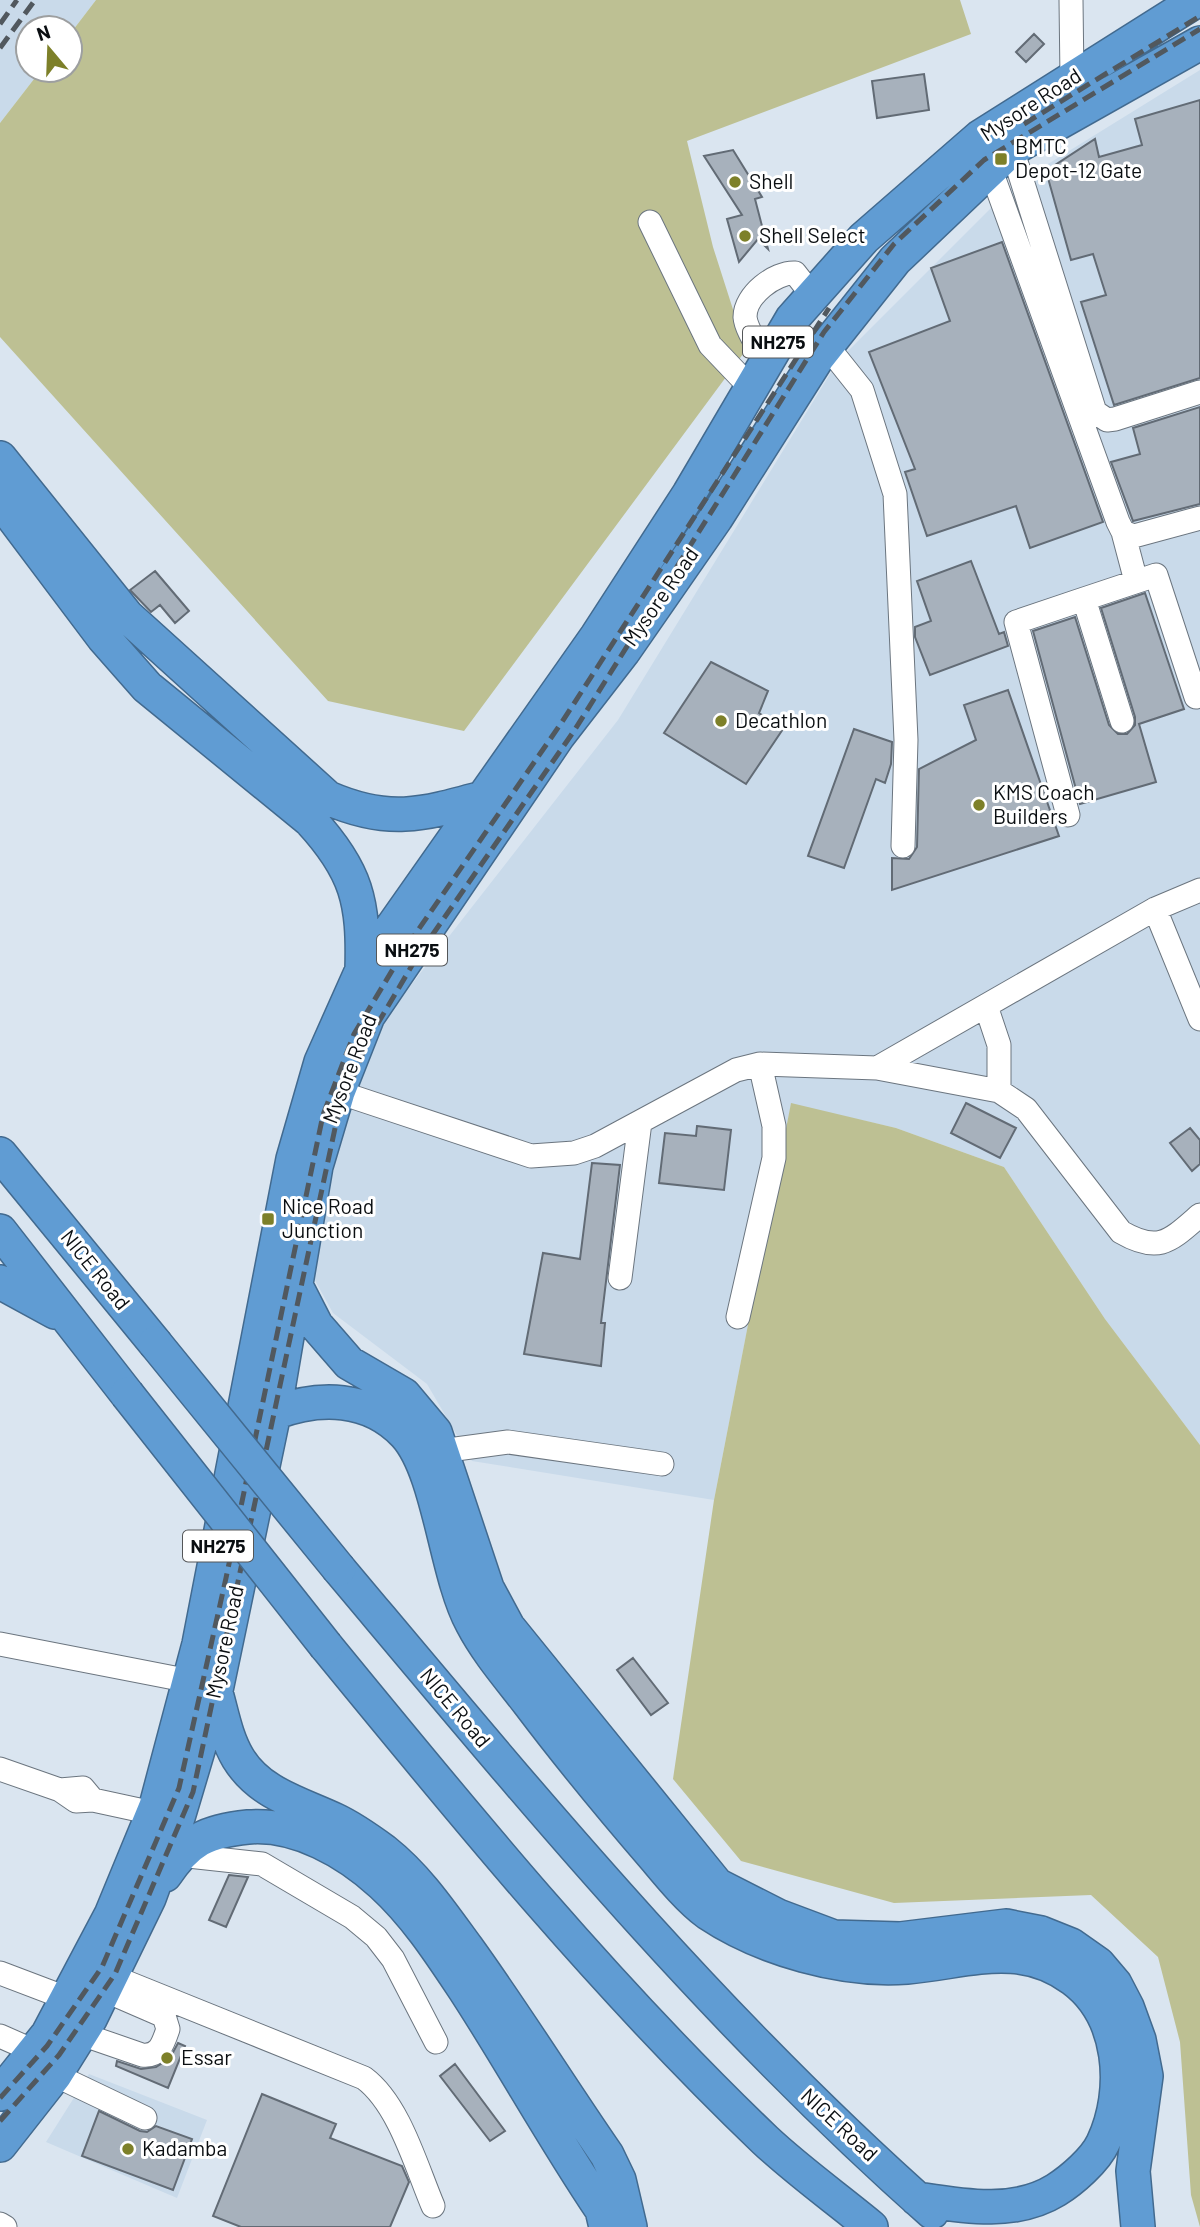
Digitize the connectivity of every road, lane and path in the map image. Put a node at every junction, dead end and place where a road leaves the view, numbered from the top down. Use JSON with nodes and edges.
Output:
{"nodes":[{"id":1,"x":1071,"y":0,"type":"edge"},
{"id":2,"x":1197,"y":0,"type":"edge"},
{"id":3,"x":1200,"y":43,"type":"edge"},
{"id":4,"x":1072,"y":79,"type":"junction"},
{"id":5,"x":1001,"y":159,"type":"junction"},
{"id":6,"x":650,"y":222,"type":"dead end"},
{"id":7,"x":803,"y":307,"type":"junction"},
{"id":8,"x":823,"y":351,"type":"junction"},
{"id":9,"x":758,"y":374,"type":"junction"},
{"id":10,"x":1200,"y":392,"type":"edge"},
{"id":11,"x":0,"y":458,"type":"edge"},
{"id":12,"x":0,"y":500,"type":"edge"},
{"id":13,"x":1200,"y":518,"type":"edge"},
{"id":14,"x":1123,"y":532,"type":"junction"},
{"id":15,"x":1136,"y":581,"type":"junction"},
{"id":16,"x":1084,"y":599,"type":"junction"},
{"id":17,"x":1196,"y":697,"type":"dead end"},
{"id":18,"x":1122,"y":721,"type":"dead end"},
{"id":19,"x":492,"y":808,"type":"junction"},
{"id":20,"x":1068,"y":815,"type":"dead end"},
{"id":21,"x":903,"y":846,"type":"dead end"},
{"id":22,"x":1200,"y":890,"type":"edge"},
{"id":23,"x":1155,"y":909,"type":"junction"},
{"id":24,"x":362,"y":970,"type":"junction"},
{"id":25,"x":986,"y":1006,"type":"junction"},
{"id":26,"x":1200,"y":1019,"type":"edge"},
{"id":27,"x":760,"y":1064,"type":"junction"},
{"id":28,"x":877,"y":1068,"type":"junction"},
{"id":29,"x":999,"y":1091,"type":"junction"},
{"id":30,"x":338,"y":1092,"type":"junction"},
{"id":31,"x":640,"y":1122,"type":"junction"},
{"id":32,"x":0,"y":1154,"type":"edge"},
{"id":33,"x":1200,"y":1215,"type":"edge"},
{"id":34,"x":0,"y":1231,"type":"edge"},
{"id":35,"x":620,"y":1278,"type":"dead end"},
{"id":36,"x":0,"y":1282,"type":"edge"},
{"id":37,"x":295,"y":1284,"type":"junction"},
{"id":38,"x":738,"y":1317,"type":"dead end"},
{"id":39,"x":72,"y":1322,"type":"junction"},
{"id":40,"x":274,"y":1413,"type":"junction"},
{"id":41,"x":441,"y":1451,"type":"junction"},
{"id":42,"x":662,"y":1464,"type":"dead end"},
{"id":43,"x":0,"y":1644,"type":"edge"},
{"id":44,"x":203,"y":1685,"type":"junction"},
{"id":45,"x":0,"y":1769,"type":"edge"},
{"id":46,"x":153,"y":1813,"type":"junction"},
{"id":47,"x":179,"y":1855,"type":"junction"},
{"id":48,"x":149,"y":1898,"type":"junction"},
{"id":49,"x":0,"y":1973,"type":"edge"},
{"id":50,"x":108,"y":1983,"type":"junction"},
{"id":51,"x":66,"y":1998,"type":"junction"},
{"id":52,"x":495,"y":2011,"type":"junction"},
{"id":53,"x":80,"y":2034,"type":"junction"},
{"id":54,"x":0,"y":2036,"type":"edge"},
{"id":55,"x":436,"y":2042,"type":"dead end"},
{"id":56,"x":44,"y":2063,"type":"junction"},
{"id":57,"x":0,"y":2094,"type":"edge"},
{"id":58,"x":145,"y":2118,"type":"dead end"},
{"id":59,"x":0,"y":2146,"type":"edge"},
{"id":60,"x":917,"y":2199,"type":"junction"},
{"id":61,"x":433,"y":2206,"type":"dead end"},
{"id":62,"x":864,"y":2223,"type":"edge"},
{"id":63,"x":0,"y":2224,"type":"edge"},
{"id":64,"x":5,"y":2227,"type":"edge"},
{"id":65,"x":606,"y":2227,"type":"edge"},
{"id":66,"x":630,"y":2227,"type":"edge"},
{"id":67,"x":949,"y":2227,"type":"edge"},
{"id":68,"x":1138,"y":2227,"type":"edge"}],
"edges":[{"from":1,"to":4,"type":"street"},
{"from":2,"to":4,"type":"highway","name":"Mysore Road","number":"NH275"},
{"from":3,"to":5,"type":"highway","name":"Mysore Road","number":"NH275"},
{"from":4,"to":7,"type":"highway","name":"Mysore Road","number":"NH275"},
{"from":5,"to":8,"type":"highway","name":"Mysore Road","number":"NH275"},
{"from":5,"to":10,"type":"street"},
{"from":5,"to":14,"type":"street"},
{"from":6,"to":9,"type":"street"},
{"from":7,"to":8,"type":"highway"},
{"from":7,"to":9,"type":"highway","name":"Mysore Road","number":"NH275"},
{"from":7,"to":9,"type":"street"},
{"from":8,"to":19,"type":"highway","name":"Mysore Road","number":"NH275"},
{"from":8,"to":21,"type":"street"},
{"from":9,"to":19,"type":"highway","name":"Mysore Road","number":"NH275"},
{"from":11,"to":19,"type":"highway"},
{"from":12,"to":24,"type":"highway"},
{"from":13,"to":14,"type":"street"},
{"from":14,"to":15,"type":"street"},
{"from":15,"to":16,"type":"street"},
{"from":15,"to":17,"type":"street"},
{"from":16,"to":18,"type":"street"},
{"from":16,"to":20,"type":"street"},
{"from":19,"to":24,"type":"highway","name":"Mysore Road","number":"NH275"},
{"from":19,"to":30,"type":"highway","name":"Mysore Road","number":"NH275"},
{"from":22,"to":23,"type":"street"},
{"from":23,"to":25,"type":"street"},
{"from":23,"to":26,"type":"street"},
{"from":24,"to":44,"type":"highway","name":"Mysore Road","number":"NH275"},
{"from":25,"to":28,"type":"street"},
{"from":25,"to":29,"type":"street"},
{"from":27,"to":28,"type":"street"},
{"from":27,"to":31,"type":"street"},
{"from":27,"to":38,"type":"street"},
{"from":28,"to":29,"type":"street"},
{"from":29,"to":33,"type":"street"},
{"from":30,"to":31,"type":"street"},
{"from":30,"to":37,"type":"highway","name":"Mysore Road","number":"NH275"},
{"from":31,"to":35,"type":"street"},
{"from":32,"to":60,"type":"highway","name":"NICE Road","bridge":true},
{"from":34,"to":39,"type":"highway"},
{"from":36,"to":39,"type":"highway"},
{"from":37,"to":40,"type":"highway","name":"Mysore Road","number":"NH275"},
{"from":37,"to":41,"type":"highway"},
{"from":39,"to":62,"type":"highway","bridge":true},
{"from":40,"to":44,"type":"highway","name":"Mysore Road","number":"NH275"},
{"from":40,"to":60,"type":"highway"},
{"from":41,"to":42,"type":"street"},
{"from":41,"to":68,"type":"highway"},
{"from":43,"to":44,"type":"street"},
{"from":44,"to":46,"type":"highway","name":"Mysore Road","number":"NH275"},
{"from":44,"to":48,"type":"highway","name":"Mysore Road","number":"NH275"},
{"from":44,"to":52,"type":"highway"},
{"from":45,"to":46,"type":"street"},
{"from":46,"to":51,"type":"highway","name":"Mysore Road","number":"NH275"},
{"from":47,"to":48,"type":"highway"},
{"from":47,"to":52,"type":"highway"},
{"from":47,"to":55,"type":"street"},
{"from":48,"to":50,"type":"highway","name":"Mysore Road","number":"NH275"},
{"from":49,"to":51,"type":"street"},
{"from":50,"to":53,"type":"highway","name":"Mysore Road","number":"NH275"},
{"from":50,"to":53,"type":"street"},
{"from":50,"to":61,"type":"street"},
{"from":51,"to":56,"type":"highway","name":"Mysore Road","number":"NH275"},
{"from":52,"to":65,"type":"highway"},
{"from":52,"to":66,"type":"highway"},
{"from":53,"to":56,"type":"highway","name":"Mysore Road","number":"NH275"},
{"from":54,"to":56,"type":"street"},
{"from":56,"to":57,"type":"highway","name":"Mysore Road","number":"NH275"},
{"from":56,"to":58,"type":"street"},
{"from":56,"to":59,"type":"highway","name":"Mysore Road","number":"NH275"},
{"from":60,"to":67,"type":"highway","name":"NICE Road"},
{"from":63,"to":64,"type":"street"}]}
